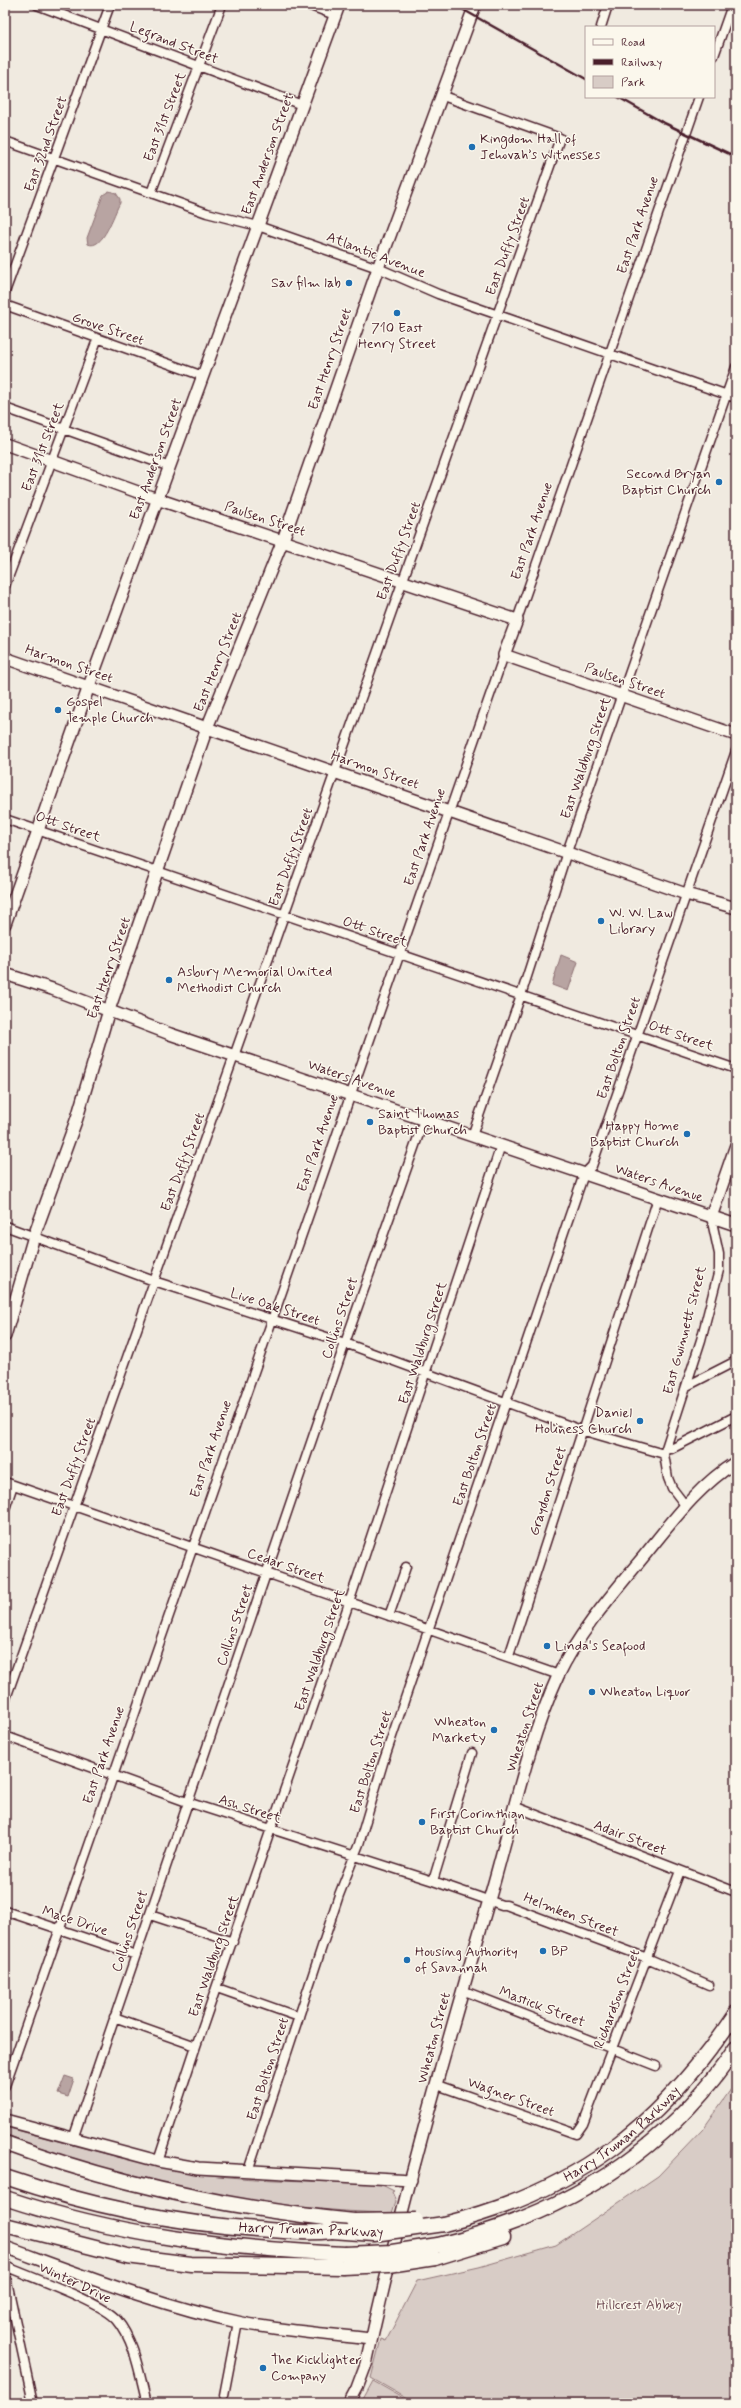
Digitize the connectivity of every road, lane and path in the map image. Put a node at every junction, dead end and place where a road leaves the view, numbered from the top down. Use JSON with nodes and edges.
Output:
{"nodes":[{"id":1,"x":38,"y":5,"type":"edge"},
{"id":2,"x":110,"y":5,"type":"edge"},
{"id":3,"x":222,"y":5,"type":"edge"},
{"id":4,"x":308,"y":5,"type":"edge"},
{"id":5,"x":475,"y":5,"type":"edge"},
{"id":6,"x":608,"y":5,"type":"edge"},
{"id":7,"x":732,"y":5,"type":"edge"},
{"id":8,"x":337,"y":10,"type":"edge"},
{"id":9,"x":601,"y":26,"type":"edge"},
{"id":10,"x":101,"y":29,"type":"junction"},
{"id":11,"x":715,"y":53,"type":"edge"},
{"id":12,"x":198,"y":66,"type":"junction"},
{"id":13,"x":443,"y":96,"type":"junction"},
{"id":14,"x":700,"y":98,"type":"edge"},
{"id":15,"x":302,"y":105,"type":"junction"},
{"id":16,"x":5,"y":141,"type":"edge"},
{"id":17,"x":54,"y":159,"type":"junction"},
{"id":18,"x":151,"y":193,"type":"junction"},
{"id":19,"x":258,"y":226,"type":"junction"},
{"id":20,"x":378,"y":268,"type":"junction"},
{"id":21,"x":5,"y":292,"type":"edge"},
{"id":22,"x":5,"y":305,"type":"edge"},
{"id":23,"x":497,"y":314,"type":"junction"},
{"id":24,"x":97,"y":340,"type":"junction"},
{"id":25,"x":610,"y":354,"type":"junction"},
{"id":26,"x":736,"y":367,"type":"edge"},
{"id":27,"x":202,"y":376,"type":"junction"},
{"id":28,"x":726,"y":395,"type":"junction"},
{"id":29,"x":736,"y":398,"type":"edge"},
{"id":30,"x":5,"y":408,"type":"edge"},
{"id":31,"x":64,"y":429,"type":"junction"},
{"id":32,"x":5,"y":444,"type":"edge"},
{"id":33,"x":52,"y":461,"type":"junction"},
{"id":34,"x":170,"y":467,"type":"junction"},
{"id":35,"x":157,"y":499,"type":"junction"},
{"id":36,"x":283,"y":540,"type":"junction"},
{"id":37,"x":403,"y":581,"type":"junction"},
{"id":38,"x":5,"y":586,"type":"edge"},
{"id":39,"x":517,"y":620,"type":"junction"},
{"id":40,"x":504,"y":655,"type":"junction"},
{"id":41,"x":5,"y":658,"type":"edge"},
{"id":42,"x":89,"y":686,"type":"junction"},
{"id":43,"x":622,"y":695,"type":"junction"},
{"id":44,"x":207,"y":728,"type":"junction"},
{"id":45,"x":736,"y":735,"type":"edge"},
{"id":46,"x":736,"y":751,"type":"edge"},
{"id":47,"x":335,"y":772,"type":"junction"},
{"id":48,"x":450,"y":812,"type":"junction"},
{"id":49,"x":5,"y":819,"type":"edge"},
{"id":50,"x":38,"y":831,"type":"junction"},
{"id":51,"x":567,"y":852,"type":"junction"},
{"id":52,"x":158,"y":871,"type":"junction"},
{"id":53,"x":686,"y":894,"type":"junction"},
{"id":54,"x":736,"y":908,"type":"edge"},
{"id":55,"x":284,"y":914,"type":"junction"},
{"id":56,"x":5,"y":924,"type":"edge"},
{"id":57,"x":400,"y":954,"type":"junction"},
{"id":58,"x":5,"y":974,"type":"edge"},
{"id":59,"x":521,"y":994,"type":"junction"},
{"id":60,"x":108,"y":1010,"type":"junction"},
{"id":61,"x":637,"y":1035,"type":"junction"},
{"id":62,"x":234,"y":1055,"type":"junction"},
{"id":63,"x":736,"y":1069,"type":"edge"},
{"id":64,"x":351,"y":1095,"type":"junction"},
{"id":65,"x":424,"y":1120,"type":"junction"},
{"id":66,"x":472,"y":1136,"type":"junction"},
{"id":67,"x":736,"y":1144,"type":"edge"},
{"id":68,"x":501,"y":1146,"type":"junction"},
{"id":69,"x":584,"y":1174,"type":"junction"},
{"id":70,"x":658,"y":1198,"type":"junction"},
{"id":71,"x":711,"y":1217,"type":"junction"},
{"id":72,"x":736,"y":1225,"type":"edge"},
{"id":73,"x":5,"y":1226,"type":"edge"},
{"id":74,"x":34,"y":1236,"type":"junction"},
{"id":75,"x":154,"y":1281,"type":"junction"},
{"id":76,"x":272,"y":1320,"type":"junction"},
{"id":77,"x":5,"y":1336,"type":"edge"},
{"id":78,"x":345,"y":1343,"type":"junction"},
{"id":79,"x":736,"y":1361,"type":"edge"},
{"id":80,"x":426,"y":1374,"type":"junction"},
{"id":81,"x":687,"y":1386,"type":"junction"},
{"id":82,"x":506,"y":1402,"type":"junction"},
{"id":83,"x":736,"y":1416,"type":"edge"},
{"id":84,"x":581,"y":1430,"type":"junction"},
{"id":85,"x":665,"y":1451,"type":"junction"},
{"id":86,"x":736,"y":1462,"type":"edge"},
{"id":87,"x":5,"y":1482,"type":"edge"},
{"id":88,"x":13,"y":1485,"type":"junction"},
{"id":89,"x":686,"y":1505,"type":"junction"},
{"id":90,"x":74,"y":1507,"type":"junction"},
{"id":91,"x":5,"y":1509,"type":"edge"},
{"id":92,"x":193,"y":1549,"type":"junction"},
{"id":93,"x":406,"y":1567,"type":"dead end"},
{"id":94,"x":266,"y":1573,"type":"junction"},
{"id":95,"x":349,"y":1603,"type":"junction"},
{"id":96,"x":389,"y":1616,"type":"junction"},
{"id":97,"x":430,"y":1629,"type":"junction"},
{"id":98,"x":509,"y":1656,"type":"junction"},
{"id":99,"x":559,"y":1675,"type":"junction"},
{"id":100,"x":5,"y":1701,"type":"edge"},
{"id":101,"x":5,"y":1736,"type":"edge"},
{"id":102,"x":472,"y":1753,"type":"dead end"},
{"id":103,"x":114,"y":1774,"type":"junction"},
{"id":104,"x":187,"y":1802,"type":"junction"},
{"id":105,"x":516,"y":1807,"type":"junction"},
{"id":106,"x":272,"y":1830,"type":"junction"},
{"id":107,"x":354,"y":1856,"type":"junction"},
{"id":108,"x":680,"y":1871,"type":"junction"},
{"id":109,"x":433,"y":1881,"type":"junction"},
{"id":110,"x":736,"y":1892,"type":"edge"},
{"id":111,"x":489,"y":1900,"type":"junction"},
{"id":112,"x":5,"y":1911,"type":"edge"},
{"id":113,"x":150,"y":1915,"type":"junction"},
{"id":114,"x":60,"y":1929,"type":"junction"},
{"id":115,"x":233,"y":1942,"type":"junction"},
{"id":116,"x":136,"y":1955,"type":"junction"},
{"id":117,"x":647,"y":1958,"type":"junction"},
{"id":118,"x":709,"y":1985,"type":"dead end"},
{"id":119,"x":217,"y":1988,"type":"junction"},
{"id":120,"x":462,"y":1990,"type":"junction"},
{"id":121,"x":736,"y":2013,"type":"edge"},
{"id":122,"x":299,"y":2017,"type":"junction"},
{"id":123,"x":114,"y":2018,"type":"junction"},
{"id":124,"x":196,"y":2046,"type":"junction"},
{"id":125,"x":612,"y":2048,"type":"junction"},
{"id":126,"x":736,"y":2048,"type":"edge"},
{"id":127,"x":656,"y":2066,"type":"dead end"},
{"id":128,"x":5,"y":2086,"type":"edge"},
{"id":129,"x":437,"y":2086,"type":"junction"},
{"id":130,"x":5,"y":2120,"type":"edge"},
{"id":131,"x":576,"y":2134,"type":"joint"},
{"id":132,"x":73,"y":2138,"type":"junction"},
{"id":133,"x":5,"y":2143,"type":"edge"},
{"id":134,"x":158,"y":2161,"type":"junction"},
{"id":135,"x":248,"y":2171,"type":"junction"},
{"id":136,"x":5,"y":2177,"type":"edge"},
{"id":137,"x":411,"y":2180,"type":"junction"},
{"id":138,"x":5,"y":2198,"type":"edge"},
{"id":139,"x":445,"y":2220,"type":"junction"},
{"id":140,"x":5,"y":2225,"type":"edge"},
{"id":141,"x":5,"y":2247,"type":"edge"},
{"id":142,"x":343,"y":2261,"type":"junction"},
{"id":143,"x":5,"y":2266,"type":"edge"},
{"id":144,"x":5,"y":2272,"type":"edge"},
{"id":145,"x":238,"y":2322,"type":"junction"},
{"id":146,"x":371,"y":2339,"type":"junction"},
{"id":147,"x":224,"y":2395,"type":"dead end"},
{"id":148,"x":32,"y":2403,"type":"edge"},
{"id":149,"x":147,"y":2403,"type":"edge"},
{"id":150,"x":349,"y":2403,"type":"edge"}],
"edges":[{"from":1,"to":10,"type":"street","name":"Legrand Street"},
{"from":2,"to":10,"type":"street","name":"East 32nd Street"},
{"from":3,"to":12,"type":"street","name":"East 31st Street"},
{"from":4,"to":8,"type":"street"},
{"from":5,"to":13,"type":"main road","name":"East Henry Street"},
{"from":6,"to":9,"type":"street"},
{"from":7,"to":11,"type":"street"},
{"from":8,"to":15,"type":"main road","name":"East Anderson Street"},
{"from":10,"to":12,"type":"street","name":"Legrand Street"},
{"from":10,"to":17,"type":"street","name":"East 32nd Street"},
{"from":12,"to":15,"type":"street","name":"Legrand Street"},
{"from":12,"to":18,"type":"street","name":"East 31st Street"},
{"from":13,"to":20,"type":"main road","name":"East Henry Street"},
{"from":13,"to":23,"type":"street","name":"East Duffy Street"},
{"from":14,"to":25,"type":"street","name":"East Park Avenue"},
{"from":15,"to":19,"type":"main road","name":"East Anderson Street"},
{"from":16,"to":17,"type":"street","name":"Atlantic Avenue"},
{"from":17,"to":18,"type":"street","name":"Atlantic Avenue"},
{"from":17,"to":21,"type":"street","name":"East 32nd Street"},
{"from":18,"to":19,"type":"street","name":"Atlantic Avenue"},
{"from":19,"to":20,"type":"street","name":"Atlantic Avenue"},
{"from":19,"to":27,"type":"main road","name":"East Anderson Street"},
{"from":20,"to":23,"type":"street","name":"Atlantic Avenue"},
{"from":20,"to":36,"type":"main road","name":"East Henry Street"},
{"from":22,"to":24,"type":"street","name":"Grove Street"},
{"from":23,"to":25,"type":"street","name":"Atlantic Avenue"},
{"from":23,"to":37,"type":"street","name":"East Duffy Street"},
{"from":24,"to":27,"type":"street","name":"Grove Street"},
{"from":24,"to":31,"type":"street","name":"East 31st Street"},
{"from":25,"to":28,"type":"street","name":"Atlantic Avenue"},
{"from":25,"to":39,"type":"street","name":"East Park Avenue"},
{"from":26,"to":28,"type":"street","name":"East Waldburg Street"},
{"from":27,"to":34,"type":"main road","name":"East Anderson Street"},
{"from":28,"to":29,"type":"street","name":"Atlantic Avenue"},
{"from":28,"to":43,"type":"street","name":"East Waldburg Street"},
{"from":30,"to":31,"type":"street"},
{"from":31,"to":33,"type":"street","name":"East 31st Street"},
{"from":31,"to":34,"type":"street"},
{"from":32,"to":33,"type":"main road","name":"Paulsen Street"},
{"from":33,"to":35,"type":"main road","name":"Paulsen Street"},
{"from":33,"to":38,"type":"street","name":"East 31st Street"},
{"from":34,"to":35,"type":"main road","name":"East Anderson Street"},
{"from":35,"to":36,"type":"main road","name":"Paulsen Street"},
{"from":35,"to":42,"type":"main road","name":"East Anderson Street"},
{"from":36,"to":37,"type":"main road","name":"Paulsen Street"},
{"from":36,"to":44,"type":"main road","name":"East Henry Street"},
{"from":37,"to":39,"type":"main road","name":"Paulsen Street"},
{"from":37,"to":47,"type":"street","name":"East Duffy Street"},
{"from":39,"to":40,"type":"main road","name":"East Park Avenue"},
{"from":40,"to":43,"type":"main road","name":"Paulsen Street"},
{"from":40,"to":48,"type":"street","name":"East Park Avenue"},
{"from":41,"to":42,"type":"main road","name":"Harmon Street"},
{"from":42,"to":44,"type":"main road","name":"Harmon Street"},
{"from":42,"to":50,"type":"main road","name":"East Anderson Street"},
{"from":43,"to":45,"type":"main road","name":"Paulsen Street"},
{"from":43,"to":51,"type":"street","name":"East Waldburg Street"},
{"from":44,"to":47,"type":"main road","name":"Harmon Street"},
{"from":44,"to":52,"type":"main road","name":"East Henry Street"},
{"from":46,"to":53,"type":"street","name":"East Bolton Street"},
{"from":47,"to":48,"type":"main road","name":"Harmon Street"},
{"from":47,"to":55,"type":"street","name":"East Duffy Street"},
{"from":48,"to":51,"type":"main road","name":"Harmon Street"},
{"from":48,"to":57,"type":"street","name":"East Park Avenue"},
{"from":49,"to":50,"type":"street","name":"Ott Street"},
{"from":50,"to":52,"type":"street","name":"Ott Street"},
{"from":50,"to":56,"type":"main road","name":"East Anderson Street"},
{"from":51,"to":53,"type":"main road","name":"Harmon Street"},
{"from":51,"to":59,"type":"street","name":"East Waldburg Street"},
{"from":52,"to":55,"type":"street","name":"Ott Street"},
{"from":52,"to":60,"type":"main road","name":"East Henry Street"},
{"from":53,"to":54,"type":"main road","name":"Harmon Street"},
{"from":53,"to":61,"type":"street","name":"East Bolton Street"},
{"from":55,"to":57,"type":"street","name":"Ott Street"},
{"from":55,"to":62,"type":"street","name":"East Duffy Street"},
{"from":57,"to":59,"type":"street","name":"Ott Street"},
{"from":57,"to":64,"type":"street","name":"East Park Avenue"},
{"from":58,"to":60,"type":"main road","name":"Waters Avenue"},
{"from":59,"to":61,"type":"street","name":"Ott Street"},
{"from":59,"to":66,"type":"street","name":"East Waldburg Street"},
{"from":60,"to":62,"type":"main road","name":"Waters Avenue"},
{"from":60,"to":74,"type":"main road","name":"East Henry Street"},
{"from":61,"to":63,"type":"street","name":"Ott Street"},
{"from":61,"to":69,"type":"street","name":"East Bolton Street"},
{"from":62,"to":64,"type":"main road","name":"Waters Avenue"},
{"from":62,"to":75,"type":"street","name":"East Duffy Street"},
{"from":64,"to":65,"type":"main road","name":"Waters Avenue"},
{"from":64,"to":76,"type":"street","name":"East Park Avenue"},
{"from":65,"to":66,"type":"main road","name":"Waters Avenue"},
{"from":65,"to":78,"type":"street","name":"Collins Street"},
{"from":66,"to":68,"type":"main road","name":"Waters Avenue"},
{"from":67,"to":71,"type":"main road"},
{"from":68,"to":69,"type":"main road","name":"Waters Avenue"},
{"from":68,"to":80,"type":"street","name":"East Waldburg Street"},
{"from":69,"to":70,"type":"main road","name":"Waters Avenue"},
{"from":69,"to":82,"type":"street","name":"East Bolton Street"},
{"from":70,"to":71,"type":"main road","name":"Waters Avenue"},
{"from":70,"to":84,"type":"street","name":"Graydon Street"},
{"from":71,"to":72,"type":"main road","name":"Waters Avenue"},
{"from":71,"to":81,"type":"street","name":"East Gwinnett Street"},
{"from":73,"to":74,"type":"street","name":"Live Oak Street"},
{"from":74,"to":75,"type":"street","name":"Live Oak Street"},
{"from":74,"to":77,"type":"main road","name":"East Henry Street"},
{"from":75,"to":76,"type":"street","name":"Live Oak Street"},
{"from":75,"to":90,"type":"street","name":"East Duffy Street"},
{"from":76,"to":78,"type":"street","name":"Live Oak Street"},
{"from":76,"to":92,"type":"street","name":"East Park Avenue"},
{"from":78,"to":80,"type":"street","name":"Live Oak Street"},
{"from":78,"to":94,"type":"street","name":"Collins Street"},
{"from":79,"to":81,"type":"street"},
{"from":80,"to":82,"type":"street","name":"Live Oak Street"},
{"from":80,"to":95,"type":"street","name":"East Waldburg Street"},
{"from":81,"to":85,"type":"street","name":"East Gwinnett Street"},
{"from":82,"to":84,"type":"street","name":"Live Oak Street"},
{"from":82,"to":97,"type":"street","name":"East Bolton Street"},
{"from":83,"to":85,"type":"street"},
{"from":84,"to":85,"type":"street","name":"Live Oak Street"},
{"from":84,"to":98,"type":"street","name":"Graydon Street"},
{"from":85,"to":89,"type":"street"},
{"from":86,"to":89,"type":"main road","name":"Wheaton Street"},
{"from":87,"to":88,"type":"street","name":"Cedar Street"},
{"from":88,"to":90,"type":"street","name":"Cedar Street"},
{"from":88,"to":91,"type":"street"},
{"from":89,"to":99,"type":"main road","name":"Wheaton Street"},
{"from":90,"to":92,"type":"street","name":"Cedar Street"},
{"from":90,"to":100,"type":"street","name":"East Duffy Street"},
{"from":92,"to":94,"type":"street","name":"Cedar Street"},
{"from":92,"to":103,"type":"street","name":"East Park Avenue"},
{"from":93,"to":96,"type":"street"},
{"from":94,"to":95,"type":"street","name":"Cedar Street"},
{"from":94,"to":104,"type":"street","name":"Collins Street"},
{"from":95,"to":96,"type":"street","name":"Cedar Street"},
{"from":95,"to":106,"type":"street","name":"East Waldburg Street"},
{"from":96,"to":97,"type":"street","name":"Cedar Street"},
{"from":97,"to":98,"type":"street","name":"Cedar Street"},
{"from":97,"to":107,"type":"street","name":"East Bolton Street"},
{"from":98,"to":99,"type":"street","name":"Cedar Street"},
{"from":99,"to":105,"type":"main road","name":"Wheaton Street"},
{"from":101,"to":103,"type":"street","name":"Ash Street"},
{"from":102,"to":109,"type":"street"},
{"from":103,"to":104,"type":"street","name":"Ash Street"},
{"from":103,"to":114,"type":"street","name":"East Park Avenue"},
{"from":104,"to":106,"type":"street","name":"Ash Street"},
{"from":104,"to":113,"type":"street","name":"Collins Street"},
{"from":105,"to":108,"type":"street","name":"Adair Street"},
{"from":105,"to":111,"type":"main road","name":"Wheaton Street"},
{"from":106,"to":107,"type":"street","name":"Ash Street"},
{"from":106,"to":115,"type":"street","name":"East Waldburg Street"},
{"from":107,"to":109,"type":"street","name":"Ash Street"},
{"from":107,"to":122,"type":"street","name":"East Bolton Street"},
{"from":108,"to":110,"type":"street","name":"Adair Street"},
{"from":108,"to":117,"type":"street","name":"Richardson Street"},
{"from":109,"to":111,"type":"street","name":"Ash Street"},
{"from":111,"to":117,"type":"street","name":"Helmken Street"},
{"from":111,"to":120,"type":"main road","name":"Wheaton Street"},
{"from":112,"to":114,"type":"street","name":"Mace Drive"},
{"from":113,"to":115,"type":"street"},
{"from":113,"to":116,"type":"street","name":"Collins Street"},
{"from":114,"to":116,"type":"street","name":"Mace Drive"},
{"from":114,"to":128,"type":"street","name":"East Park Avenue"},
{"from":115,"to":119,"type":"street","name":"East Waldburg Street"},
{"from":116,"to":123,"type":"street","name":"Collins Street"},
{"from":117,"to":118,"type":"street","name":"Helmken Street"},
{"from":117,"to":125,"type":"street","name":"Richardson Street"},
{"from":119,"to":122,"type":"street"},
{"from":119,"to":124,"type":"street","name":"East Waldburg Street"},
{"from":120,"to":125,"type":"street","name":"Mastick Street"},
{"from":120,"to":129,"type":"main road","name":"Wheaton Street"},
{"from":121,"to":139,"type":"highway","name":"Harry Truman Parkway"},
{"from":122,"to":135,"type":"street","name":"East Bolton Street"},
{"from":123,"to":124,"type":"street"},
{"from":123,"to":132,"type":"street","name":"Collins Street"},
{"from":124,"to":134,"type":"street","name":"East Waldburg Street"},
{"from":125,"to":127,"type":"street","name":"Mastick Street"},
{"from":125,"to":131,"type":"street","name":"Richardson Street"},
{"from":126,"to":142,"type":"highway","name":"Harry Truman Parkway","bridge":true},
{"from":129,"to":131,"type":"street","name":"Wagner Street"},
{"from":129,"to":137,"type":"main road","name":"Wheaton Street"},
{"from":130,"to":132,"type":"main road"},
{"from":132,"to":134,"type":"main road"},
{"from":133,"to":139,"type":"highway","bridge":true},
{"from":134,"to":135,"type":"main road"},
{"from":135,"to":137,"type":"main road"},
{"from":136,"to":139,"type":"highway","name":"Harry Truman Parkway","bridge":true},
{"from":137,"to":146,"type":"main road","name":"Wheaton Street"},
{"from":138,"to":142,"type":"highway","name":"Harry Truman Parkway"},
{"from":140,"to":142,"type":"highway"},
{"from":141,"to":145,"type":"main road"},
{"from":143,"to":149,"type":"street","name":"Winter Drive"},
{"from":144,"to":148,"type":"street"},
{"from":145,"to":146,"type":"main road"},
{"from":145,"to":147,"type":"street"},
{"from":146,"to":150,"type":"main road","name":"Wheaton Street"}]}
